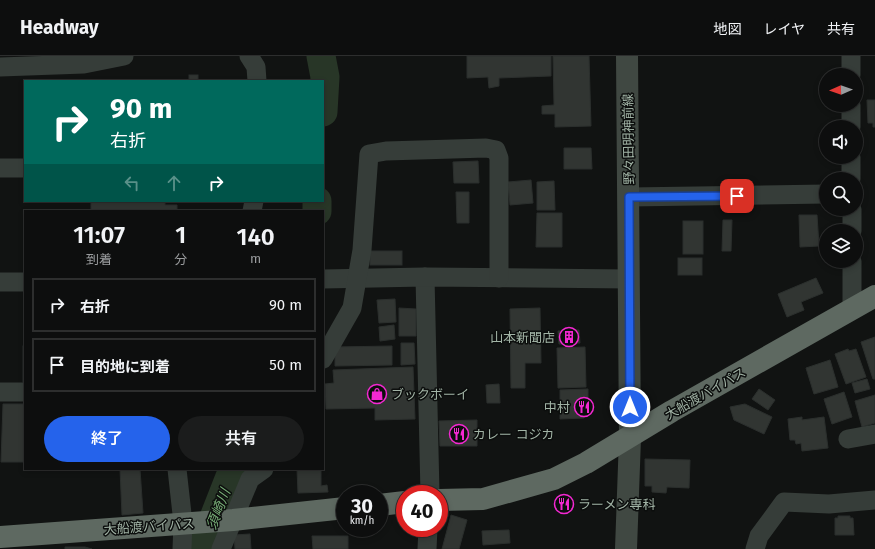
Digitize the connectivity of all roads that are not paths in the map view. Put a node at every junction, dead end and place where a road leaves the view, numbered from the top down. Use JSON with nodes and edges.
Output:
{"nodes":[{"id":1,"x":124,"y":56,"type":"edge"},
{"id":2,"x":251,"y":56,"type":"edge"},
{"id":3,"x":627,"y":56,"type":"edge"},
{"id":4,"x":851,"y":56,"type":"edge"},
{"id":5,"x":0,"y":67,"type":"edge"},
{"id":6,"x":851,"y":68,"type":"edge"},
{"id":7,"x":257,"y":80,"type":"edge"},
{"id":8,"x":0,"y":168,"type":"edge"},
{"id":9,"x":24,"y":168,"type":"edge"},
{"id":10,"x":819,"y":194,"type":"edge"},
{"id":11,"x":629,"y":197,"type":"junction"},
{"id":12,"x":852,"y":268,"type":"edge"},
{"id":13,"x":425,"y":277,"type":"junction"},
{"id":14,"x":499,"y":278,"type":"junction"},
{"id":15,"x":328,"y":279,"type":"edge"},
{"id":16,"x":357,"y":279,"type":"junction"},
{"id":17,"x":629,"y":279,"type":"junction"},
{"id":18,"x":0,"y":282,"type":"edge"},
{"id":19,"x":24,"y":282,"type":"edge"},
{"id":20,"x":875,"y":296,"type":"edge"},
{"id":21,"x":852,"y":309,"type":"junction"},
{"id":22,"x":324,"y":357,"type":"edge"},
{"id":23,"x":0,"y":392,"type":"edge"},
{"id":24,"x":24,"y":392,"type":"edge"},
{"id":25,"x":875,"y":434,"type":"edge"},
{"id":26,"x":630,"y":438,"type":"junction"},
{"id":27,"x":848,"y":439,"type":"dead end"},
{"id":28,"x":177,"y":470,"type":"edge"},
{"id":29,"x":263,"y":470,"type":"edge"},
{"id":30,"x":430,"y":485,"type":"edge"},
{"id":31,"x":448,"y":500,"type":"edge"},
{"id":32,"x":875,"y":500,"type":"edge"},
{"id":33,"x":336,"y":509,"type":"edge"},
{"id":34,"x":229,"y":520,"type":"junction"},
{"id":35,"x":186,"y":523,"type":"junction"},
{"id":36,"x":0,"y":537,"type":"edge"},
{"id":37,"x":428,"y":537,"type":"edge"},
{"id":38,"x":182,"y":549,"type":"edge"},
{"id":39,"x":221,"y":549,"type":"edge"},
{"id":40,"x":427,"y":549,"type":"edge"},
{"id":41,"x":626,"y":549,"type":"edge"},
{"id":42,"x":755,"y":549,"type":"edge"}],
"edges":[{"from":1,"to":5,"type":"street"},
{"from":2,"to":7,"type":"street"},
{"from":3,"to":11,"type":"street","name":"野々田明神前線"},
{"from":4,"to":6,"type":"street"},
{"from":8,"to":9,"type":"street"},
{"from":10,"to":11,"type":"street"},
{"from":11,"to":17,"type":"street","name":"野々田明神前線"},
{"from":12,"to":21,"type":"street"},
{"from":13,"to":14,"type":"street"},
{"from":13,"to":16,"type":"street"},
{"from":13,"to":30,"type":"street"},
{"from":14,"to":16,"type":"street"},
{"from":14,"to":17,"type":"street"},
{"from":15,"to":16,"type":"street"},
{"from":16,"to":22,"type":"street"},
{"from":17,"to":26,"type":"street","name":"野々田明神前線"},
{"from":18,"to":19,"type":"street"},
{"from":20,"to":21,"type":"highway","name":"大船渡バイパス"},
{"from":21,"to":26,"type":"highway","name":"大船渡バイパス"},
{"from":23,"to":24,"type":"street"},
{"from":25,"to":27,"type":"street"},
{"from":26,"to":31,"type":"highway","name":"大船渡バイパス"},
{"from":26,"to":41,"type":"street","name":"野々田明神前線"},
{"from":28,"to":35,"type":"street"},
{"from":29,"to":34,"type":"street"},
{"from":32,"to":42,"type":"street"},
{"from":33,"to":34,"type":"highway","name":"大船渡バイパス"},
{"from":34,"to":35,"type":"highway","name":"大船渡バイパス"},
{"from":34,"to":39,"type":"street"},
{"from":35,"to":36,"type":"highway","name":"大船渡バイパス"},
{"from":35,"to":38,"type":"street"},
{"from":37,"to":40,"type":"street"}]}
